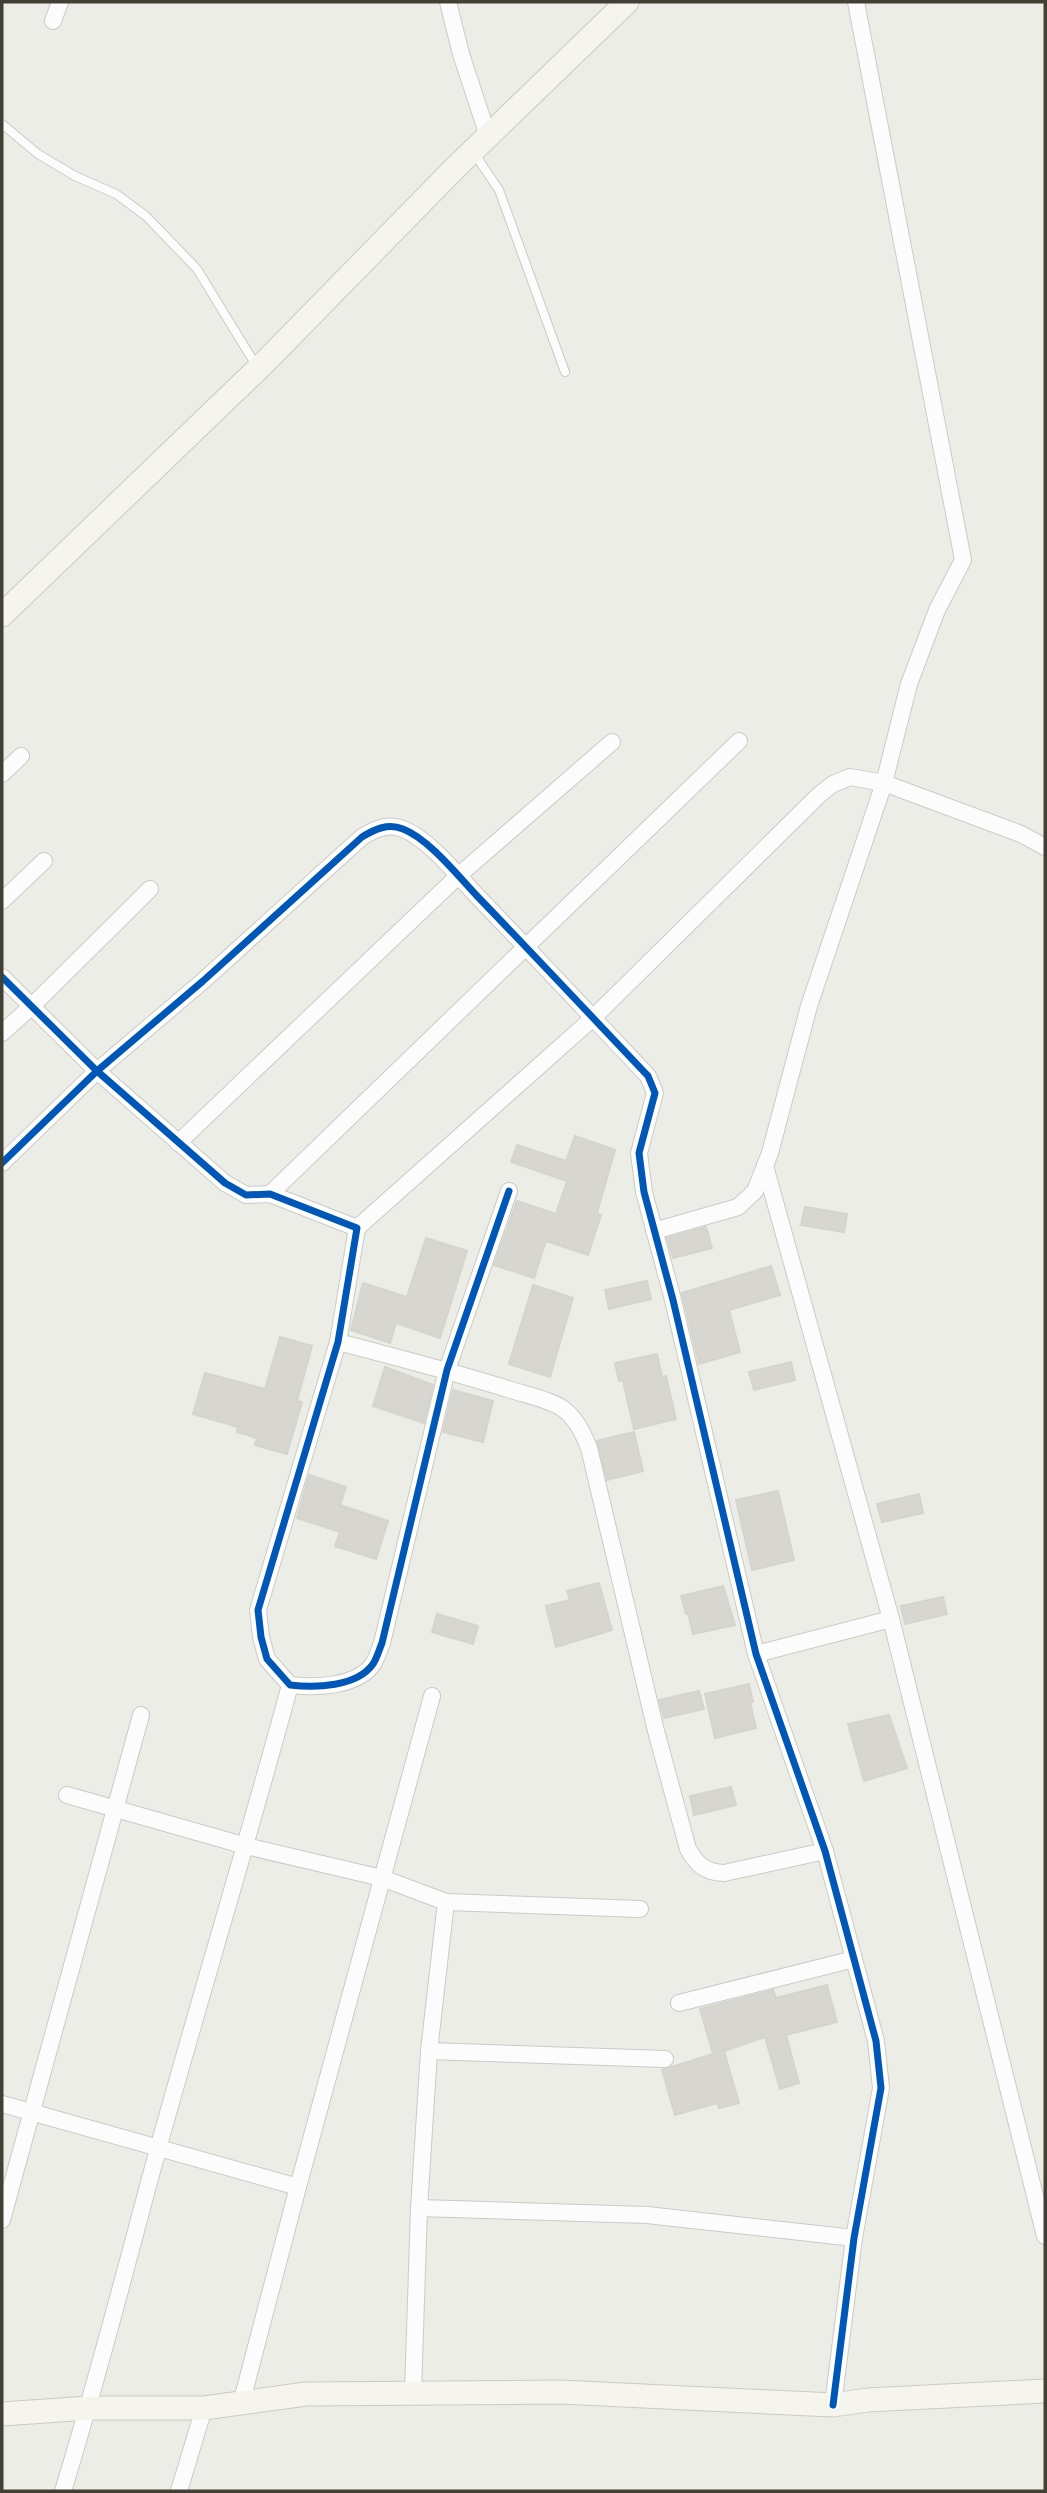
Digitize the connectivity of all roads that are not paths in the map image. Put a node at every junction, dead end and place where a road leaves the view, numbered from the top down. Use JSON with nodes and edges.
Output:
{"nodes":[{"id":1,"x":60,"y":2,"type":"edge"},
{"id":2,"x":448,"y":2,"type":"edge"},
{"id":3,"x":627,"y":2,"type":"edge"},
{"id":4,"x":856,"y":2,"type":"edge"},
{"id":5,"x":52,"y":21,"type":"dead end"},
{"id":6,"x":2,"y":124,"type":"edge"},
{"id":7,"x":480,"y":143,"type":"junction"},
{"id":8,"x":258,"y":368,"type":"junction"},
{"id":9,"x":565,"y":372,"type":"dead end"},
{"id":10,"x":2,"y":615,"type":"edge"},
{"id":11,"x":739,"y":741,"type":"dead end"},
{"id":12,"x":612,"y":742,"type":"dead end"},
{"id":13,"x":21,"y":756,"type":"dead end"},
{"id":14,"x":2,"y":774,"type":"edge"},
{"id":15,"x":884,"y":783,"type":"junction"},
{"id":16,"x":1045,"y":847,"type":"edge"},
{"id":17,"x":44,"y":861,"type":"dead end"},
{"id":18,"x":458,"y":876,"type":"junction"},
{"id":19,"x":150,"y":889,"type":"dead end"},
{"id":20,"x":2,"y":901,"type":"edge"},
{"id":21,"x":526,"y":946,"type":"junction"},
{"id":22,"x":2,"y":977,"type":"edge"},
{"id":23,"x":32,"y":1006,"type":"junction"},
{"id":24,"x":593,"y":1018,"type":"junction"},
{"id":25,"x":2,"y":1033,"type":"edge"},
{"id":26,"x":97,"y":1071,"type":"junction"},
{"id":27,"x":178,"y":1143,"type":"junction"},
{"id":28,"x":2,"y":1163,"type":"edge"},
{"id":29,"x":765,"y":1166,"type":"junction"},
{"id":30,"x":509,"y":1191,"type":"dead end"},
{"id":31,"x":270,"y":1194,"type":"junction"},
{"id":32,"x":357,"y":1228,"type":"junction"},
{"id":33,"x":654,"y":1231,"type":"junction"},
{"id":34,"x":338,"y":1342,"type":"junction"},
{"id":35,"x":447,"y":1370,"type":"junction"},
{"id":36,"x":891,"y":1619,"type":"junction"},
{"id":37,"x":756,"y":1654,"type":"junction"},
{"id":38,"x":290,"y":1685,"type":"junction"},
{"id":39,"x":432,"y":1696,"type":"dead end"},
{"id":40,"x":141,"y":1715,"type":"dead end"},
{"id":41,"x":67,"y":1795,"type":"dead end"},
{"id":42,"x":114,"y":1809,"type":"junction"},
{"id":43,"x":246,"y":1846,"type":"junction"},
{"id":44,"x":825,"y":1851,"type":"junction"},
{"id":45,"x":382,"y":1878,"type":"junction"},
{"id":46,"x":446,"y":1902,"type":"junction"},
{"id":47,"x":640,"y":1909,"type":"dead end"},
{"id":48,"x":854,"y":1959,"type":"junction"},
{"id":49,"x":679,"y":2003,"type":"dead end"},
{"id":50,"x":429,"y":2051,"type":"junction"},
{"id":51,"x":665,"y":2059,"type":"dead end"},
{"id":52,"x":2,"y":2104,"type":"edge"},
{"id":53,"x":31,"y":2112,"type":"junction"},
{"id":54,"x":159,"y":2148,"type":"junction"},
{"id":55,"x":298,"y":2187,"type":"junction"},
{"id":56,"x":419,"y":2208,"type":"junction"},
{"id":57,"x":2,"y":2220,"type":"edge"},
{"id":58,"x":1045,"y":2236,"type":"edge"},
{"id":59,"x":854,"y":2238,"type":"junction"},
{"id":60,"x":1045,"y":2391,"type":"edge"},
{"id":61,"x":413,"y":2393,"type":"junction"},
{"id":62,"x":241,"y":2404,"type":"junction"},
{"id":63,"x":833,"y":2404,"type":"junction"},
{"id":64,"x":89,"y":2408,"type":"junction"},
{"id":65,"x":204,"y":2408,"type":"junction"},
{"id":66,"x":2,"y":2414,"type":"edge"},
{"id":67,"x":63,"y":2491,"type":"edge"},
{"id":68,"x":179,"y":2491,"type":"edge"}],
"edges":[{"from":1,"to":5,"type":"street"},
{"from":2,"to":7,"type":"street"},
{"from":3,"to":7,"type":"street"},
{"from":4,"to":15,"type":"street"},
{"from":6,"to":8,"type":"lane"},
{"from":7,"to":8,"type":"street"},
{"from":7,"to":9,"type":"lane"},
{"from":8,"to":10,"type":"street"},
{"from":11,"to":21,"type":"street"},
{"from":12,"to":18,"type":"street"},
{"from":13,"to":14,"type":"street"},
{"from":15,"to":16,"type":"street"},
{"from":15,"to":24,"type":"street"},
{"from":15,"to":29,"type":"street"},
{"from":17,"to":20,"type":"street"},
{"from":18,"to":21,"type":"street"},
{"from":18,"to":26,"type":"street"},
{"from":18,"to":27,"type":"street"},
{"from":19,"to":23,"type":"street"},
{"from":21,"to":24,"type":"street"},
{"from":21,"to":31,"type":"street"},
{"from":22,"to":23,"type":"street"},
{"from":23,"to":25,"type":"street"},
{"from":23,"to":26,"type":"street"},
{"from":24,"to":32,"type":"street"},
{"from":24,"to":33,"type":"street"},
{"from":26,"to":27,"type":"street"},
{"from":26,"to":28,"type":"street"},
{"from":27,"to":31,"type":"street"},
{"from":29,"to":33,"type":"street"},
{"from":29,"to":36,"type":"street"},
{"from":30,"to":35,"type":"street"},
{"from":31,"to":32,"type":"street"},
{"from":32,"to":34,"type":"street"},
{"from":33,"to":37,"type":"street"},
{"from":34,"to":35,"type":"street"},
{"from":34,"to":38,"type":"street"},
{"from":35,"to":38,"type":"street"},
{"from":35,"to":44,"type":"street"},
{"from":36,"to":37,"type":"street"},
{"from":36,"to":58,"type":"street"},
{"from":37,"to":44,"type":"street"},
{"from":38,"to":43,"type":"street"},
{"from":39,"to":45,"type":"street"},
{"from":40,"to":42,"type":"street"},
{"from":41,"to":42,"type":"street"},
{"from":42,"to":43,"type":"street"},
{"from":42,"to":53,"type":"street"},
{"from":43,"to":45,"type":"street"},
{"from":43,"to":54,"type":"street"},
{"from":44,"to":48,"type":"street"},
{"from":45,"to":46,"type":"street"},
{"from":45,"to":55,"type":"street"},
{"from":46,"to":47,"type":"street"},
{"from":46,"to":50,"type":"street"},
{"from":48,"to":49,"type":"street"},
{"from":48,"to":59,"type":"street"},
{"from":50,"to":51,"type":"street"},
{"from":50,"to":56,"type":"street"},
{"from":52,"to":53,"type":"street"},
{"from":53,"to":54,"type":"street"},
{"from":53,"to":57,"type":"street"},
{"from":54,"to":55,"type":"street"},
{"from":54,"to":64,"type":"street"},
{"from":55,"to":62,"type":"street"},
{"from":56,"to":59,"type":"street"},
{"from":56,"to":61,"type":"street"},
{"from":59,"to":63,"type":"street"},
{"from":60,"to":63,"type":"street"},
{"from":61,"to":62,"type":"street"},
{"from":61,"to":63,"type":"street"},
{"from":62,"to":65,"type":"street"},
{"from":64,"to":65,"type":"street"},
{"from":64,"to":66,"type":"street"},
{"from":64,"to":67,"type":"street"},
{"from":65,"to":68,"type":"street"}]}
